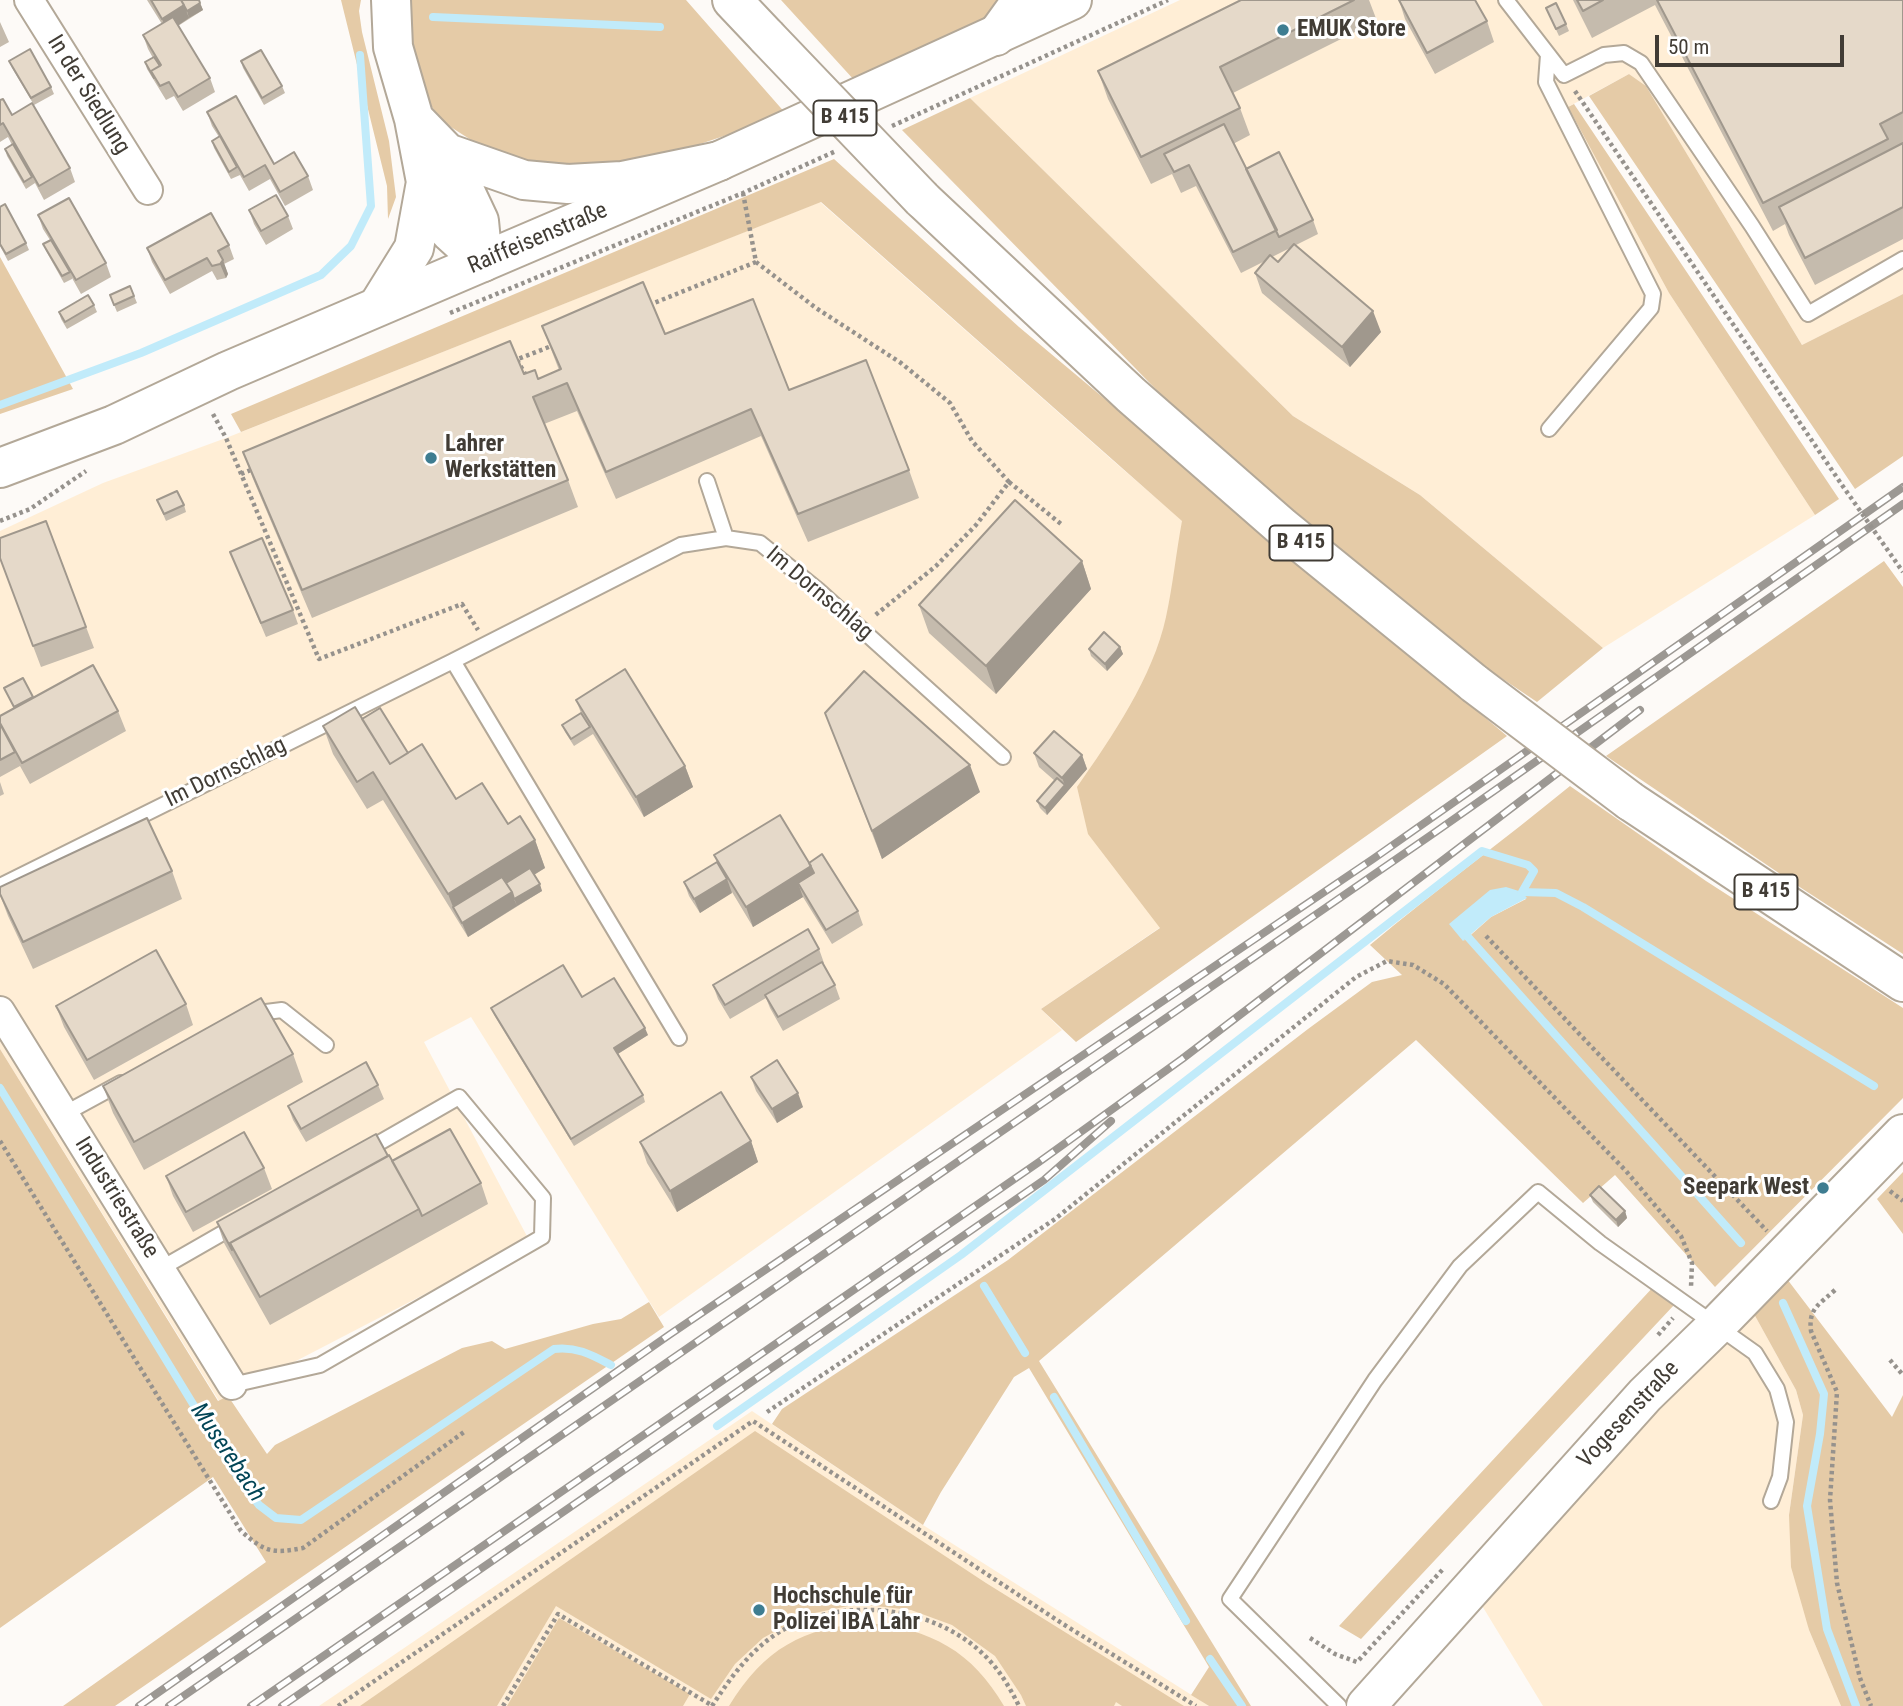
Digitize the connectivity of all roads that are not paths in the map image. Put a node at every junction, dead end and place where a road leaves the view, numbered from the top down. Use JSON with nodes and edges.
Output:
{"nodes":[{"id":1,"x":29,"y":0,"type":"edge"},
{"id":2,"x":391,"y":0,"type":"edge"},
{"id":3,"x":732,"y":0,"type":"edge"},
{"id":4,"x":1023,"y":0,"type":"edge"},
{"id":5,"x":1072,"y":0,"type":"edge"},
{"id":6,"x":1506,"y":0,"type":"edge"},
{"id":7,"x":996,"y":36,"type":"junction"},
{"id":8,"x":1548,"y":55,"type":"junction"},
{"id":9,"x":719,"y":161,"type":"junction"},
{"id":10,"x":436,"y":168,"type":"junction"},
{"id":11,"x":148,"y":190,"type":"dead end"},
{"id":12,"x":1903,"y":259,"type":"edge"},
{"id":13,"x":483,"y":262,"type":"junction"},
{"id":14,"x":378,"y":306,"type":"junction"},
{"id":15,"x":1549,"y":429,"type":"dead end"},
{"id":16,"x":0,"y":468,"type":"edge"},
{"id":17,"x":707,"y":481,"type":"dead end"},
{"id":18,"x":726,"y":538,"type":"junction"},
{"id":19,"x":453,"y":660,"type":"junction"},
{"id":20,"x":1003,"y":757,"type":"dead end"},
{"id":21,"x":0,"y":886,"type":"edge"},
{"id":22,"x":1903,"y":982,"type":"edge"},
{"id":23,"x":0,"y":1011,"type":"edge"},
{"id":24,"x":241,"y":1019,"type":"edge"},
{"id":25,"x":679,"y":1038,"type":"dead end"},
{"id":26,"x":326,"y":1045,"type":"dead end"},
{"id":27,"x":135,"y":1076,"type":"edge"},
{"id":28,"x":64,"y":1114,"type":"junction"},
{"id":29,"x":1903,"y":1134,"type":"edge"},
{"id":30,"x":352,"y":1159,"type":"edge"},
{"id":31,"x":244,"y":1221,"type":"edge"},
{"id":32,"x":160,"y":1269,"type":"junction"},
{"id":33,"x":1701,"y":1315,"type":"junction"},
{"id":34,"x":232,"y":1385,"type":"joint"},
{"id":35,"x":1771,"y":1501,"type":"dead end"},
{"id":36,"x":1339,"y":1706,"type":"edge"},
{"id":37,"x":1366,"y":1706,"type":"edge"}],
"edges":[{"from":1,"to":11,"type":"street","name":"In der Siedlung"},
{"from":2,"to":10,"type":"main road"},
{"from":3,"to":22,"type":"main road","number":"B 415","bridge":true},
{"from":4,"to":7,"type":"main road"},
{"from":5,"to":7,"type":"main road","name":"Raiffeisenstraße"},
{"from":6,"to":8,"type":"lane"},
{"from":7,"to":9,"type":"main road","name":"Raiffeisenstraße"},
{"from":8,"to":12,"type":"lane"},
{"from":8,"to":15,"type":"lane"},
{"from":9,"to":10,"type":"main road"},
{"from":9,"to":13,"type":"main road","name":"Raiffeisenstraße"},
{"from":10,"to":13,"type":"main road"},
{"from":10,"to":14,"type":"main road"},
{"from":13,"to":14,"type":"main road","name":"Raiffeisenstraße"},
{"from":14,"to":16,"type":"main road","name":"Raiffeisenstraße"},
{"from":17,"to":18,"type":"lane"},
{"from":18,"to":19,"type":"lane","name":"Im Dornschlag"},
{"from":18,"to":20,"type":"lane","name":"Im Dornschlag"},
{"from":19,"to":21,"type":"lane","name":"Im Dornschlag"},
{"from":19,"to":25,"type":"lane"},
{"from":23,"to":28,"type":"street","name":"Industriestraße"},
{"from":24,"to":26,"type":"lane"},
{"from":27,"to":28,"type":"lane"},
{"from":28,"to":32,"type":"street","name":"Industriestraße"},
{"from":29,"to":33,"type":"main road","name":"Vogesenstraße"},
{"from":30,"to":34,"type":"lane"},
{"from":31,"to":32,"type":"lane"},
{"from":32,"to":34,"type":"street","name":"Industriestraße"},
{"from":33,"to":35,"type":"lane"},
{"from":33,"to":36,"type":"lane"},
{"from":33,"to":37,"type":"main road","name":"Vogesenstraße"}]}
